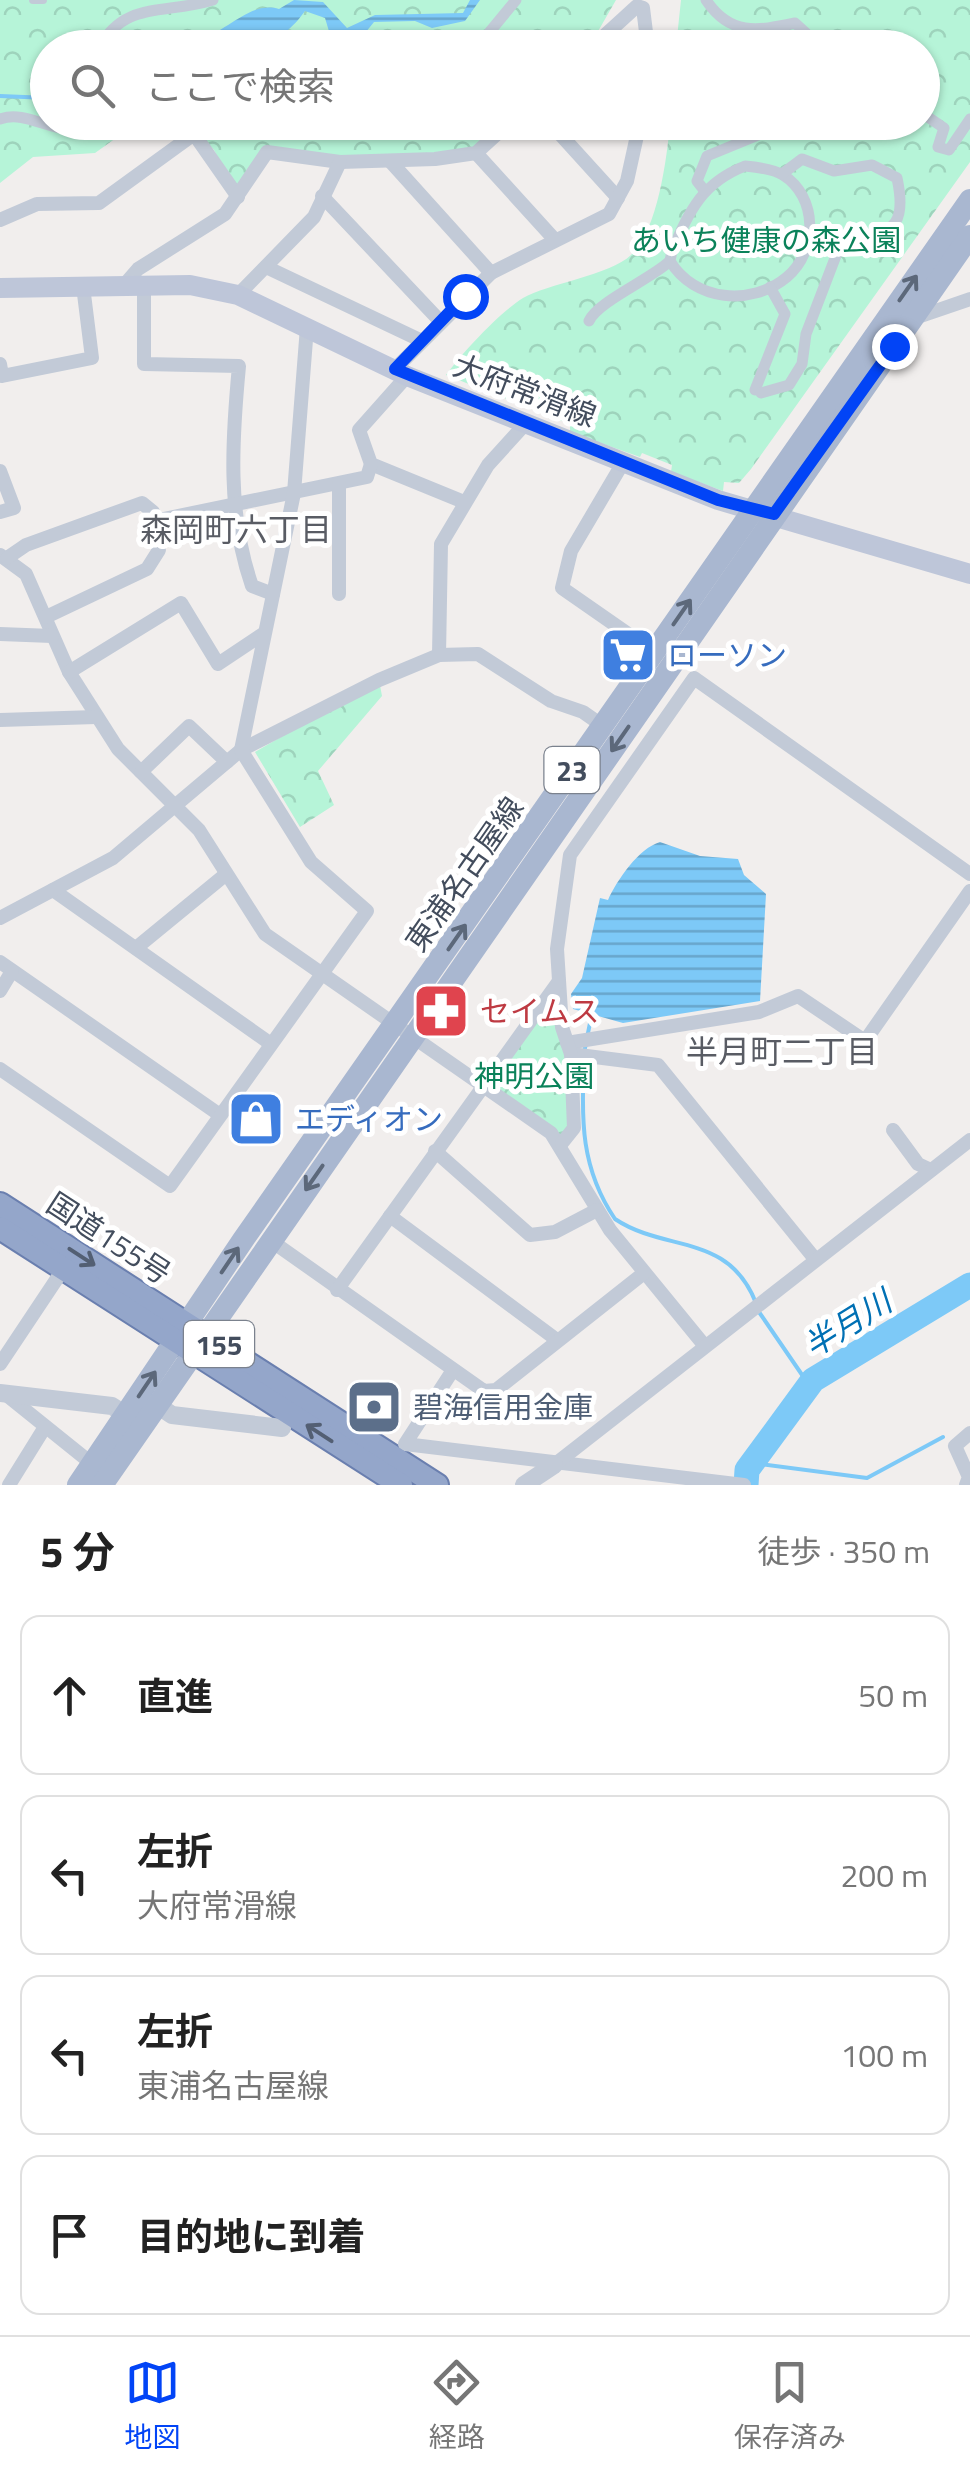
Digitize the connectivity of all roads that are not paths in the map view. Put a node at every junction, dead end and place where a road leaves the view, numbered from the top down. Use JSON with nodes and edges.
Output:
{"nodes":[{"id":1,"x":33,"y":0,"type":"edge"},
{"id":2,"x":44,"y":0,"type":"edge"},
{"id":3,"x":213,"y":0,"type":"edge"},
{"id":4,"x":516,"y":0,"type":"edge"},
{"id":5,"x":706,"y":0,"type":"edge"},
{"id":6,"x":109,"y":30,"type":"edge"},
{"id":7,"x":491,"y":30,"type":"edge"},
{"id":8,"x":610,"y":30,"type":"edge"},
{"id":9,"x":647,"y":30,"type":"edge"},
{"id":10,"x":803,"y":30,"type":"edge"},
{"id":11,"x":0,"y":119,"type":"edge"},
{"id":12,"x":30,"y":119,"type":"edge"},
{"id":13,"x":970,"y":119,"type":"edge"},
{"id":14,"x":940,"y":125,"type":"edge"},
{"id":15,"x":186,"y":140,"type":"edge"},
{"id":16,"x":198,"y":140,"type":"edge"},
{"id":17,"x":491,"y":140,"type":"edge"},
{"id":18,"x":566,"y":140,"type":"edge"},
{"id":19,"x":637,"y":140,"type":"edge"},
{"id":20,"x":746,"y":140,"type":"edge"},
{"id":21,"x":476,"y":154,"type":"junction"},
{"id":22,"x":340,"y":162,"type":"junction"},
{"id":23,"x":390,"y":162,"type":"junction"},
{"id":24,"x":782,"y":174,"type":"junction"},
{"id":25,"x":704,"y":190,"type":"junction"},
{"id":26,"x":322,"y":196,"type":"junction"},
{"id":27,"x":238,"y":197,"type":"junction"},
{"id":28,"x":618,"y":198,"type":"junction"},
{"id":29,"x":970,"y":200,"type":"edge"},
{"id":30,"x":0,"y":220,"type":"edge"},
{"id":31,"x":970,"y":236,"type":"edge"},
{"id":32,"x":555,"y":240,"type":"junction"},
{"id":33,"x":670,"y":261,"type":"junction"},
{"id":34,"x":266,"y":268,"type":"junction"},
{"id":35,"x":491,"y":273,"type":"junction"},
{"id":36,"x":134,"y":284,"type":"junction"},
{"id":37,"x":83,"y":286,"type":"junction"},
{"id":38,"x":770,"y":287,"type":"junction"},
{"id":39,"x":0,"y":288,"type":"edge"},
{"id":40,"x":238,"y":295,"type":"junction"},
{"id":41,"x":970,"y":298,"type":"edge"},
{"id":42,"x":914,"y":318,"type":"junction"},
{"id":43,"x":440,"y":320,"type":"junction"},
{"id":44,"x":589,"y":320,"type":"dead end"},
{"id":45,"x":307,"y":327,"type":"junction"},
{"id":46,"x":420,"y":340,"type":"junction"},
{"id":47,"x":0,"y":364,"type":"edge"},
{"id":48,"x":401,"y":373,"type":"junction"},
{"id":49,"x":527,"y":422,"type":"junction"},
{"id":50,"x":624,"y":461,"type":"junction"},
{"id":51,"x":371,"y":464,"type":"junction"},
{"id":52,"x":0,"y":471,"type":"edge"},
{"id":53,"x":339,"y":484,"type":"junction"},
{"id":54,"x":294,"y":493,"type":"junction"},
{"id":55,"x":464,"y":502,"type":"junction"},
{"id":56,"x":234,"y":505,"type":"junction"},
{"id":57,"x":0,"y":512,"type":"edge"},
{"id":58,"x":764,"y":512,"type":"junction"},
{"id":59,"x":154,"y":521,"type":"junction"},
{"id":60,"x":3,"y":557,"type":"edge"},
{"id":61,"x":970,"y":574,"type":"edge"},
{"id":62,"x":273,"y":594,"type":"junction"},
{"id":63,"x":339,"y":594,"type":"dead end"},
{"id":64,"x":46,"y":617,"type":"junction"},
{"id":65,"x":0,"y":634,"type":"edge"},
{"id":66,"x":263,"y":634,"type":"junction"},
{"id":67,"x":52,"y":636,"type":"junction"},
{"id":68,"x":654,"y":652,"type":"junction"},
{"id":69,"x":440,"y":656,"type":"junction"},
{"id":70,"x":69,"y":672,"type":"junction"},
{"id":71,"x":96,"y":717,"type":"junction"},
{"id":72,"x":0,"y":720,"type":"edge"},
{"id":73,"x":603,"y":726,"type":"junction"},
{"id":74,"x":242,"y":750,"type":"junction"},
{"id":75,"x":227,"y":762,"type":"junction"},
{"id":76,"x":141,"y":772,"type":"junction"},
{"id":77,"x":174,"y":806,"type":"junction"},
{"id":78,"x":970,"y":874,"type":"edge"},
{"id":79,"x":225,"y":875,"type":"junction"},
{"id":80,"x":52,"y":890,"type":"junction"},
{"id":81,"x":970,"y":892,"type":"edge"},
{"id":82,"x":0,"y":918,"type":"edge"},
{"id":83,"x":136,"y":948,"type":"junction"},
{"id":84,"x":6,"y":966,"type":"edge"},
{"id":85,"x":323,"y":972,"type":"junction"},
{"id":86,"x":560,"y":980,"type":"junction"},
{"id":87,"x":0,"y":991,"type":"edge"},
{"id":88,"x":406,"y":1029,"type":"junction"},
{"id":89,"x":271,"y":1044,"type":"junction"},
{"id":90,"x":569,"y":1048,"type":"junction"},
{"id":91,"x":0,"y":1068,"type":"edge"},
{"id":92,"x":482,"y":1084,"type":"junction"},
{"id":93,"x":220,"y":1115,"type":"junction"},
{"id":94,"x":893,"y":1130,"type":"dead end"},
{"id":95,"x":970,"y":1140,"type":"edge"},
{"id":96,"x":562,"y":1144,"type":"junction"},
{"id":97,"x":435,"y":1152,"type":"junction"},
{"id":98,"x":931,"y":1170,"type":"junction"},
{"id":99,"x":0,"y":1204,"type":"edge"},
{"id":100,"x":596,"y":1210,"type":"junction"},
{"id":101,"x":390,"y":1216,"type":"junction"},
{"id":102,"x":0,"y":1228,"type":"edge"},
{"id":103,"x":270,"y":1240,"type":"junction"},
{"id":104,"x":815,"y":1259,"type":"junction"},
{"id":105,"x":64,"y":1268,"type":"junction"},
{"id":106,"x":644,"y":1273,"type":"junction"},
{"id":107,"x":337,"y":1290,"type":"junction"},
{"id":108,"x":190,"y":1338,"type":"junction"},
{"id":109,"x":557,"y":1340,"type":"junction"},
{"id":110,"x":704,"y":1346,"type":"junction"},
{"id":111,"x":0,"y":1364,"type":"edge"},
{"id":112,"x":453,"y":1370,"type":"junction"},
{"id":113,"x":2,"y":1393,"type":"edge"},
{"id":114,"x":157,"y":1406,"type":"junction"},
{"id":115,"x":126,"y":1415,"type":"junction"},
{"id":116,"x":45,"y":1427,"type":"junction"},
{"id":117,"x":282,"y":1428,"type":"dead end"},
{"id":118,"x":970,"y":1433,"type":"edge"},
{"id":119,"x":554,"y":1464,"type":"junction"},
{"id":120,"x":104,"y":1478,"type":"edge"},
{"id":121,"x":623,"y":1479,"type":"edge"},
{"id":122,"x":9,"y":1485,"type":"edge"},
{"id":123,"x":78,"y":1485,"type":"edge"},
{"id":124,"x":401,"y":1485,"type":"edge"},
{"id":125,"x":437,"y":1485,"type":"edge"},
{"id":126,"x":524,"y":1485,"type":"edge"},
{"id":127,"x":744,"y":1485,"type":"edge"},
{"id":128,"x":966,"y":1485,"type":"edge"}],
"edges":[{"from":1,"to":2,"type":"lane"},
{"from":3,"to":6,"type":"street"},
{"from":4,"to":7,"type":"street"},
{"from":5,"to":10,"type":"street"},
{"from":8,"to":9,"type":"street"},
{"from":11,"to":12,"type":"street"},
{"from":13,"to":14,"type":"street"},
{"from":15,"to":30,"type":"street"},
{"from":16,"to":27,"type":"street"},
{"from":17,"to":21,"type":"street"},
{"from":18,"to":28,"type":"street"},
{"from":19,"to":28,"type":"street"},
{"from":20,"to":25,"type":"street"},
{"from":21,"to":23,"type":"street"},
{"from":21,"to":32,"type":"street"},
{"from":22,"to":23,"type":"street"},
{"from":22,"to":26,"type":"street"},
{"from":22,"to":27,"type":"street"},
{"from":23,"to":35,"type":"street"},
{"from":24,"to":25,"type":"street"},
{"from":24,"to":38,"type":"street"},
{"from":24,"to":38,"type":"street"},
{"from":25,"to":33,"type":"street"},
{"from":26,"to":34,"type":"street"},
{"from":26,"to":43,"type":"street"},
{"from":27,"to":36,"type":"street"},
{"from":28,"to":32,"type":"street"},
{"from":58,"to":29,"type":"main road","name":"東浦名古屋線","number":"23","one_way":true},
{"from":31,"to":42,"type":"main road","name":"東浦名古屋線","number":"23"},
{"from":32,"to":35,"type":"street"},
{"from":33,"to":38,"type":"street"},
{"from":33,"to":44,"type":"street"},
{"from":34,"to":40,"type":"street"},
{"from":34,"to":46,"type":"street"},
{"from":35,"to":43,"type":"street"},
{"from":36,"to":37,"type":"main road","name":"大府常滑線"},
{"from":36,"to":40,"type":"main road","name":"大府常滑線"},
{"from":36,"to":56,"type":"street"},
{"from":37,"to":39,"type":"main road","name":"大府常滑線"},
{"from":37,"to":47,"type":"street"},
{"from":40,"to":45,"type":"main road","name":"大府常滑線"},
{"from":41,"to":42,"type":"street"},
{"from":42,"to":58,"type":"main road","name":"東浦名古屋線","number":"23"},
{"from":43,"to":46,"type":"street"},
{"from":45,"to":48,"type":"main road","name":"大府常滑線"},
{"from":45,"to":54,"type":"street"},
{"from":46,"to":48,"type":"street"},
{"from":48,"to":49,"type":"main road","name":"大府常滑線"},
{"from":48,"to":51,"type":"street"},
{"from":49,"to":50,"type":"main road","name":"大府常滑線"},
{"from":49,"to":55,"type":"street"},
{"from":50,"to":58,"type":"main road","name":"大府常滑線"},
{"from":50,"to":68,"type":"street"},
{"from":51,"to":53,"type":"street"},
{"from":51,"to":55,"type":"street"},
{"from":52,"to":57,"type":"street"},
{"from":53,"to":54,"type":"street"},
{"from":53,"to":63,"type":"street"},
{"from":54,"to":56,"type":"street"},
{"from":54,"to":62,"type":"street"},
{"from":55,"to":69,"type":"street"},
{"from":56,"to":59,"type":"street"},
{"from":56,"to":62,"type":"street"},
{"from":58,"to":61,"type":"main road","name":"大府常滑線"},
{"from":68,"to":58,"type":"main road","name":"東浦名古屋線","number":"23","one_way":true},
{"from":58,"to":88,"type":"main road","name":"東浦名古屋線","number":"23","one_way":true},
{"from":59,"to":60,"type":"street"},
{"from":59,"to":64,"type":"street"},
{"from":60,"to":64,"type":"street"},
{"from":62,"to":66,"type":"street"},
{"from":64,"to":67,"type":"street"},
{"from":65,"to":67,"type":"street"},
{"from":66,"to":70,"type":"street"},
{"from":66,"to":74,"type":"street"},
{"from":67,"to":70,"type":"street"},
{"from":68,"to":73,"type":"main road","name":"東浦名古屋線","number":"23"},
{"from":69,"to":73,"type":"street"},
{"from":69,"to":74,"type":"street"},
{"from":70,"to":71,"type":"street"},
{"from":71,"to":72,"type":"street"},
{"from":71,"to":76,"type":"street"},
{"from":88,"to":73,"type":"main road","name":"東浦名古屋線","number":"23","one_way":true},
{"from":74,"to":75,"type":"street"},
{"from":74,"to":85,"type":"street"},
{"from":75,"to":76,"type":"street"},
{"from":75,"to":77,"type":"street"},
{"from":76,"to":77,"type":"street"},
{"from":77,"to":79,"type":"street"},
{"from":77,"to":80,"type":"street"},
{"from":78,"to":86,"type":"street"},
{"from":79,"to":83,"type":"street"},
{"from":79,"to":85,"type":"street"},
{"from":80,"to":82,"type":"street"},
{"from":80,"to":83,"type":"street"},
{"from":81,"to":90,"type":"street"},
{"from":83,"to":89,"type":"street"},
{"from":84,"to":87,"type":"street"},
{"from":84,"to":93,"type":"street"},
{"from":85,"to":88,"type":"street"},
{"from":85,"to":89,"type":"street"},
{"from":86,"to":90,"type":"street"},
{"from":86,"to":92,"type":"street"},
{"from":88,"to":92,"type":"street"},
{"from":88,"to":103,"type":"main road","name":"東浦名古屋線","number":"23","one_way":true},
{"from":108,"to":88,"type":"main road","name":"東浦名古屋線","number":"23","one_way":true},
{"from":89,"to":93,"type":"street"},
{"from":90,"to":96,"type":"street"},
{"from":90,"to":104,"type":"street"},
{"from":91,"to":93,"type":"street"},
{"from":92,"to":96,"type":"street"},
{"from":92,"to":97,"type":"street"},
{"from":94,"to":98,"type":"street"},
{"from":95,"to":98,"type":"street"},
{"from":96,"to":100,"type":"street"},
{"from":97,"to":100,"type":"street"},
{"from":97,"to":101,"type":"street"},
{"from":98,"to":104,"type":"street"},
{"from":99,"to":108,"type":"highway","name":"国道155号","number":"155","one_way":true},
{"from":100,"to":106,"type":"street"},
{"from":101,"to":107,"type":"street"},
{"from":101,"to":109,"type":"street"},
{"from":102,"to":105,"type":"highway","name":"国道155号","number":"155"},
{"from":103,"to":107,"type":"street"},
{"from":103,"to":108,"type":"main road","name":"東浦名古屋線","number":"23"},
{"from":104,"to":110,"type":"street"},
{"from":105,"to":108,"type":"highway","name":"国道155号","number":"155"},
{"from":105,"to":111,"type":"street"},
{"from":106,"to":109,"type":"street"},
{"from":106,"to":110,"type":"street"},
{"from":107,"to":112,"type":"street"},
{"from":108,"to":114,"type":"main road","name":"東浦名古屋線","number":"23"},
{"from":115,"to":108,"type":"main road","name":"東浦名古屋線","number":"23","one_way":true},
{"from":124,"to":108,"type":"highway","name":"国道155号","number":"155","one_way":true},
{"from":108,"to":125,"type":"highway","name":"国道155号","number":"155"},
{"from":109,"to":112,"type":"street"},
{"from":110,"to":119,"type":"street"},
{"from":112,"to":119,"type":"street"},
{"from":113,"to":115,"type":"street"},
{"from":113,"to":116,"type":"street"},
{"from":114,"to":117,"type":"street"},
{"from":114,"to":120,"type":"main road","name":"東浦名古屋線","number":"23"},
{"from":115,"to":120,"type":"main road","name":"東浦名古屋線","number":"23"},
{"from":116,"to":120,"type":"street"},
{"from":116,"to":122,"type":"street"},
{"from":118,"to":128,"type":"street"},
{"from":119,"to":121,"type":"street"},
{"from":119,"to":126,"type":"street"},
{"from":120,"to":123,"type":"main road","name":"東浦名古屋線","number":"23"},
{"from":121,"to":127,"type":"street"}]}
